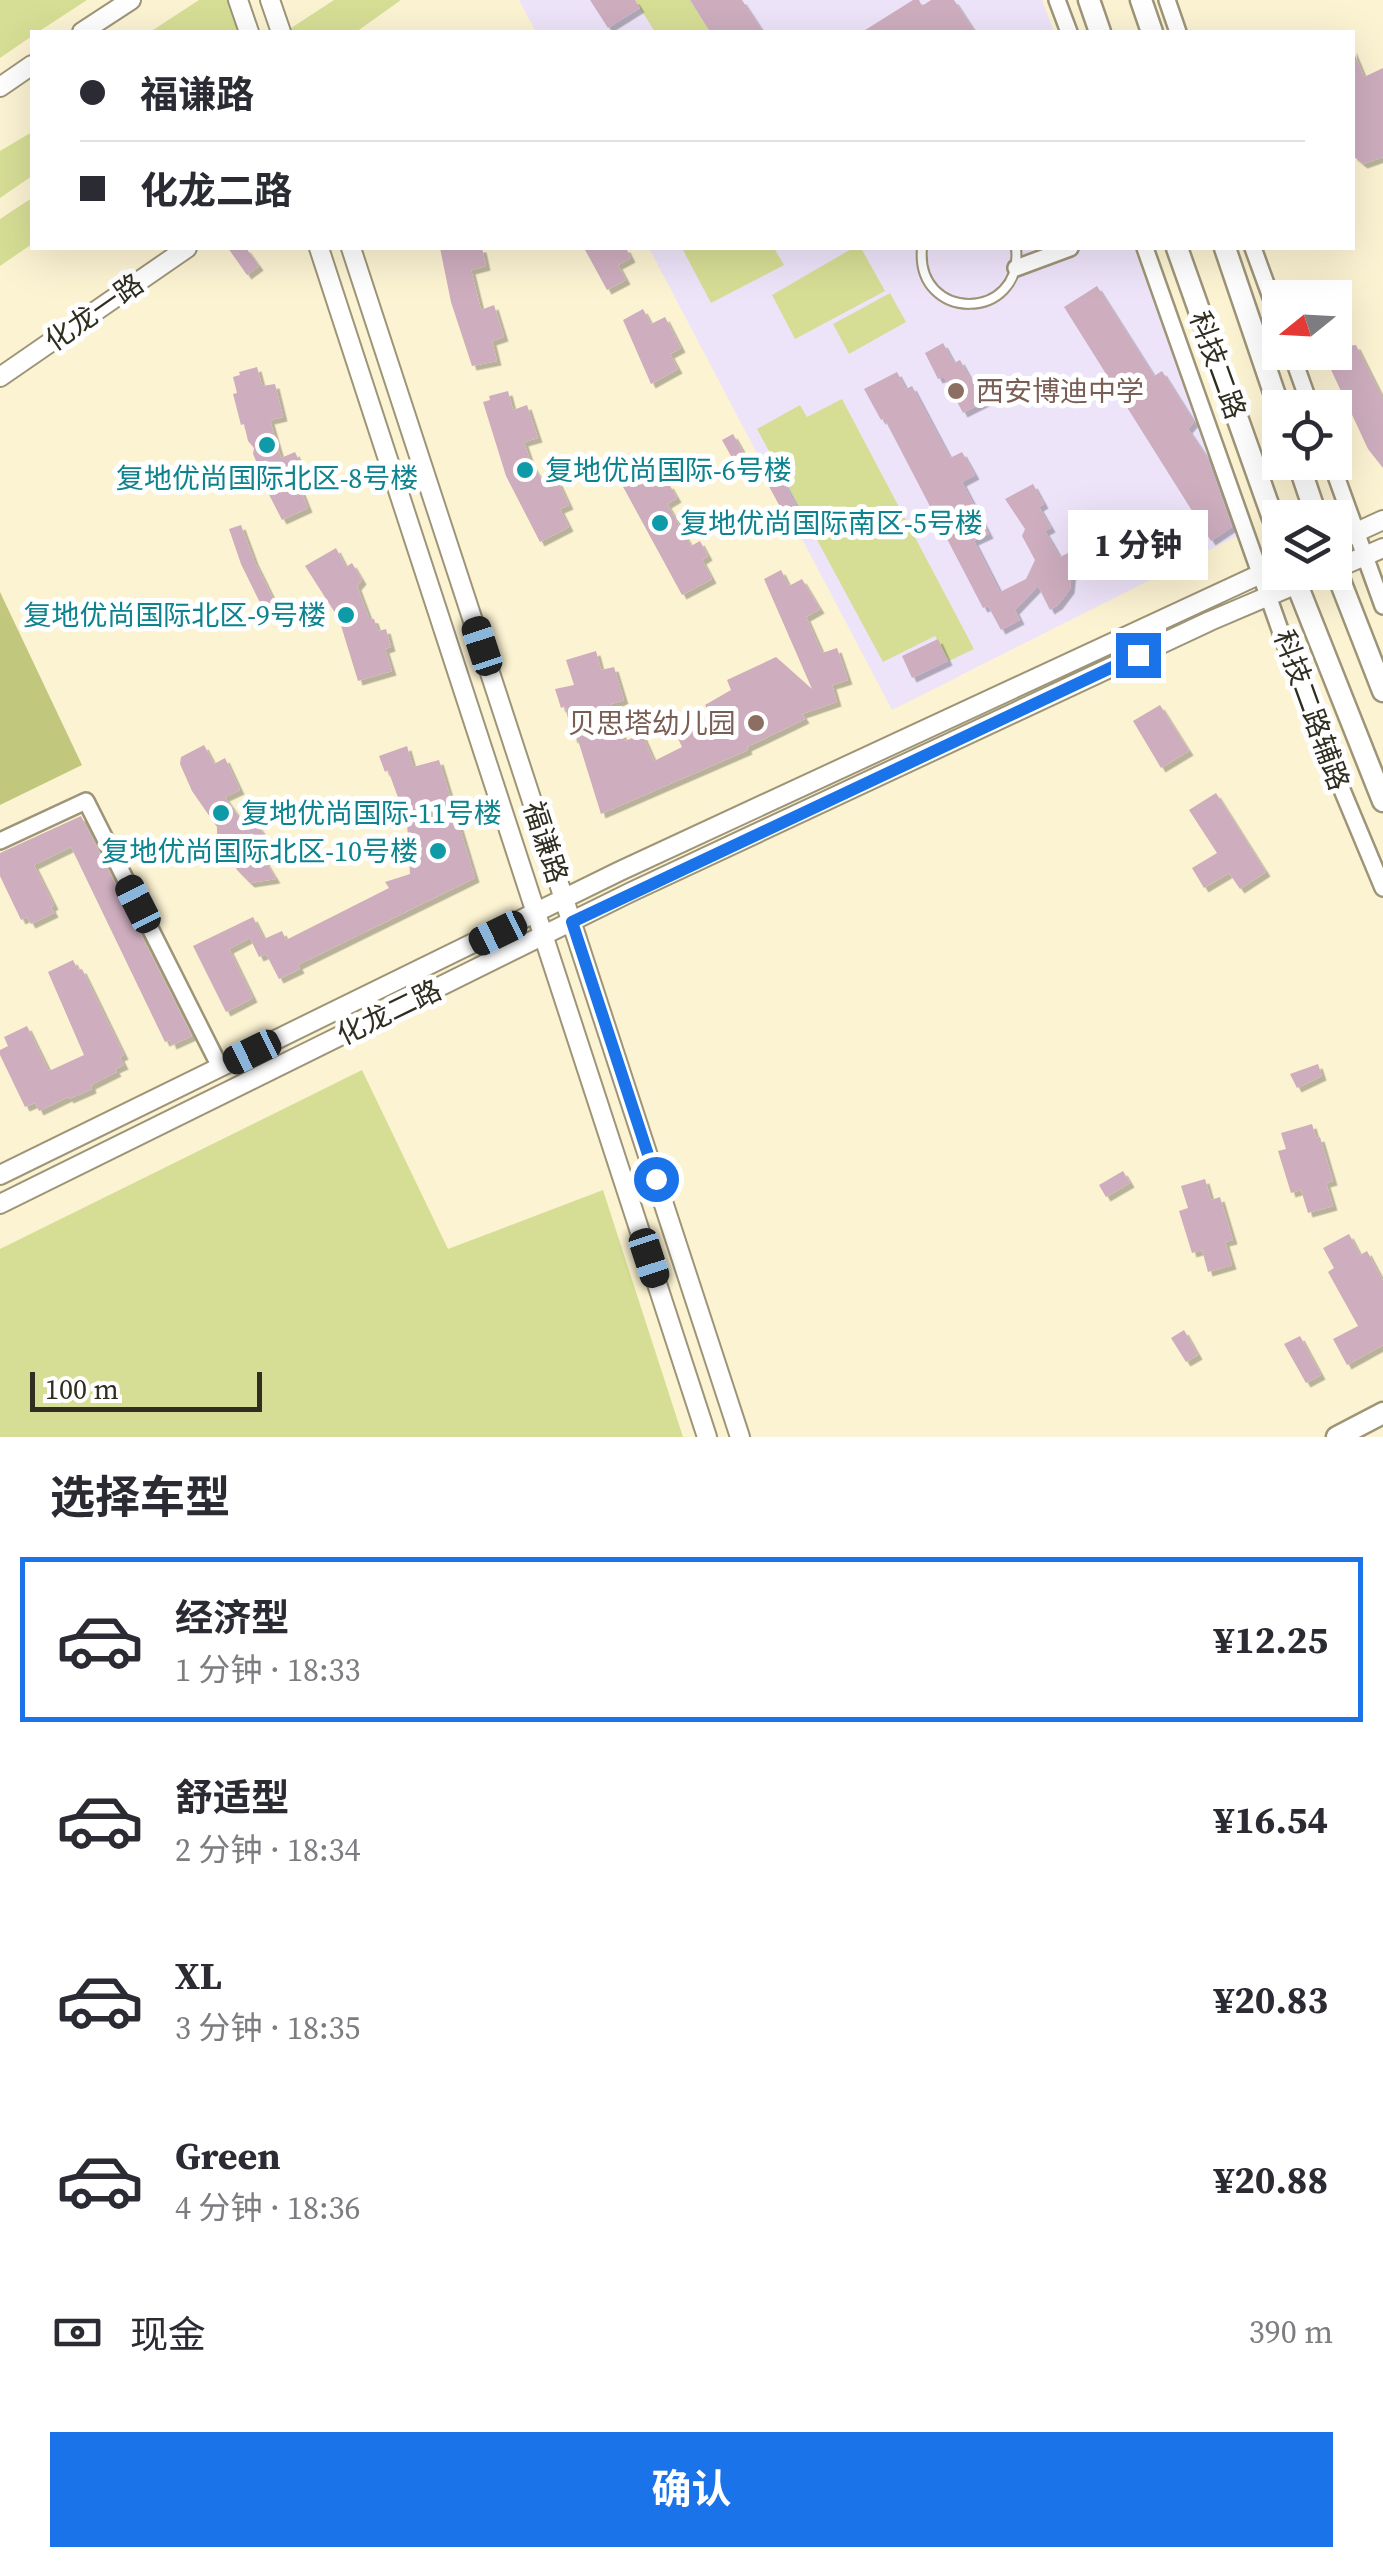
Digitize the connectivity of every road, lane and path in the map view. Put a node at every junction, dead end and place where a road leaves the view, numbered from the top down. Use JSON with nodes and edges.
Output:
{"nodes":[{"id":1,"x":131,"y":0,"type":"edge"},
{"id":2,"x":238,"y":0,"type":"edge"},
{"id":3,"x":270,"y":0,"type":"edge"},
{"id":4,"x":1057,"y":0,"type":"edge"},
{"id":5,"x":1088,"y":0,"type":"edge"},
{"id":6,"x":1141,"y":0,"type":"edge"},
{"id":7,"x":1167,"y":0,"type":"edge"},
{"id":8,"x":85,"y":30,"type":"edge"},
{"id":9,"x":248,"y":30,"type":"edge"},
{"id":10,"x":280,"y":30,"type":"edge"},
{"id":11,"x":1068,"y":30,"type":"edge"},
{"id":12,"x":1099,"y":30,"type":"edge"},
{"id":13,"x":1151,"y":30,"type":"edge"},
{"id":14,"x":1177,"y":30,"type":"edge"},
{"id":15,"x":30,"y":66,"type":"edge"},
{"id":16,"x":0,"y":87,"type":"edge"},
{"id":17,"x":184,"y":250,"type":"edge"},
{"id":18,"x":320,"y":250,"type":"edge"},
{"id":19,"x":352,"y":250,"type":"edge"},
{"id":20,"x":922,"y":250,"type":"edge"},
{"id":21,"x":1016,"y":250,"type":"edge"},
{"id":22,"x":1065,"y":250,"type":"edge"},
{"id":23,"x":1147,"y":250,"type":"edge"},
{"id":24,"x":1177,"y":250,"type":"edge"},
{"id":25,"x":1226,"y":250,"type":"edge"},
{"id":26,"x":1254,"y":250,"type":"edge"},
{"id":27,"x":1016,"y":268,"type":"junction"},
{"id":28,"x":1265,"y":280,"type":"edge"},
{"id":29,"x":0,"y":377,"type":"edge"},
{"id":30,"x":1273,"y":390,"type":"edge"},
{"id":31,"x":1337,"y":480,"type":"edge"},
{"id":32,"x":1266,"y":500,"type":"edge"},
{"id":33,"x":1383,"y":520,"type":"edge"},
{"id":34,"x":1356,"y":532,"type":"junction"},
{"id":35,"x":1352,"y":534,"type":"edge"},
{"id":36,"x":1383,"y":548,"type":"edge"},
{"id":37,"x":1365,"y":557,"type":"junction"},
{"id":38,"x":1352,"y":562,"type":"edge"},
{"id":39,"x":1262,"y":574,"type":"joint"},
{"id":40,"x":1268,"y":590,"type":"edge"},
{"id":41,"x":1278,"y":590,"type":"edge"},
{"id":42,"x":1299,"y":590,"type":"edge"},
{"id":43,"x":1344,"y":590,"type":"edge"},
{"id":44,"x":1270,"y":596,"type":"junction"},
{"id":45,"x":1383,"y":606,"type":"edge"},
{"id":46,"x":1383,"y":691,"type":"edge"},
{"id":47,"x":1383,"y":801,"type":"edge"},
{"id":48,"x":0,"y":841,"type":"edge"},
{"id":49,"x":1383,"y":888,"type":"edge"},
{"id":50,"x":564,"y":899,"type":"junction"},
{"id":51,"x":536,"y":914,"type":"junction"},
{"id":52,"x":572,"y":922,"type":"junction"},
{"id":53,"x":544,"y":936,"type":"junction"},
{"id":54,"x":220,"y":1067,"type":"junction"},
{"id":55,"x":0,"y":1175,"type":"edge"},
{"id":56,"x":0,"y":1204,"type":"edge"},
{"id":57,"x":1383,"y":1413,"type":"edge"},
{"id":58,"x":707,"y":1437,"type":"edge"},
{"id":59,"x":740,"y":1437,"type":"edge"},
{"id":60,"x":1337,"y":1437,"type":"edge"}],
"edges":[{"from":1,"to":8,"type":"street"},
{"from":2,"to":9,"type":"street"},
{"from":3,"to":10,"type":"street"},
{"from":4,"to":11,"type":"street"},
{"from":5,"to":12,"type":"main road"},
{"from":6,"to":13,"type":"main road"},
{"from":7,"to":14,"type":"street"},
{"from":15,"to":16,"type":"street"},
{"from":17,"to":29,"type":"street","name":"化龙一路"},
{"from":18,"to":51,"type":"street","name":"福谦路"},
{"from":19,"to":50,"type":"street","name":"福谦路"},
{"from":20,"to":27,"type":"lane"},
{"from":21,"to":27,"type":"lane"},
{"from":22,"to":27,"type":"street"},
{"from":23,"to":39,"type":"street","name":"科技二路辅路"},
{"from":24,"to":32,"type":"main road","name":"科技二路"},
{"from":25,"to":30,"type":"main road","name":"科技二路"},
{"from":26,"to":28,"type":"street"},
{"from":31,"to":34,"type":"street"},
{"from":33,"to":34,"type":"street"},
{"from":34,"to":35,"type":"street"},
{"from":34,"to":37,"type":"street"},
{"from":36,"to":37,"type":"street"},
{"from":37,"to":38,"type":"street"},
{"from":37,"to":45,"type":"street"},
{"from":39,"to":50,"type":"street","name":"化龙二路"},
{"from":40,"to":44,"type":"street","name":"科技二路辅路"},
{"from":41,"to":44,"type":"street","name":"化龙二路"},
{"from":42,"to":47,"type":"main road"},
{"from":43,"to":46,"type":"main road"},
{"from":44,"to":49,"type":"street","name":"科技二路辅路"},
{"from":44,"to":52,"type":"street","name":"化龙二路"},
{"from":48,"to":54,"type":"street"},
{"from":50,"to":51,"type":"street","name":"化龙二路"},
{"from":50,"to":52,"type":"street","name":"福谦路"},
{"from":51,"to":53,"type":"street","name":"福谦路"},
{"from":51,"to":54,"type":"street","name":"化龙二路"},
{"from":52,"to":53,"type":"street","name":"化龙二路"},
{"from":52,"to":59,"type":"street","name":"福谦路"},
{"from":53,"to":56,"type":"street","name":"化龙二路"},
{"from":53,"to":58,"type":"street","name":"福谦路"},
{"from":54,"to":55,"type":"street","name":"化龙二路"},
{"from":57,"to":60,"type":"main road"}]}
